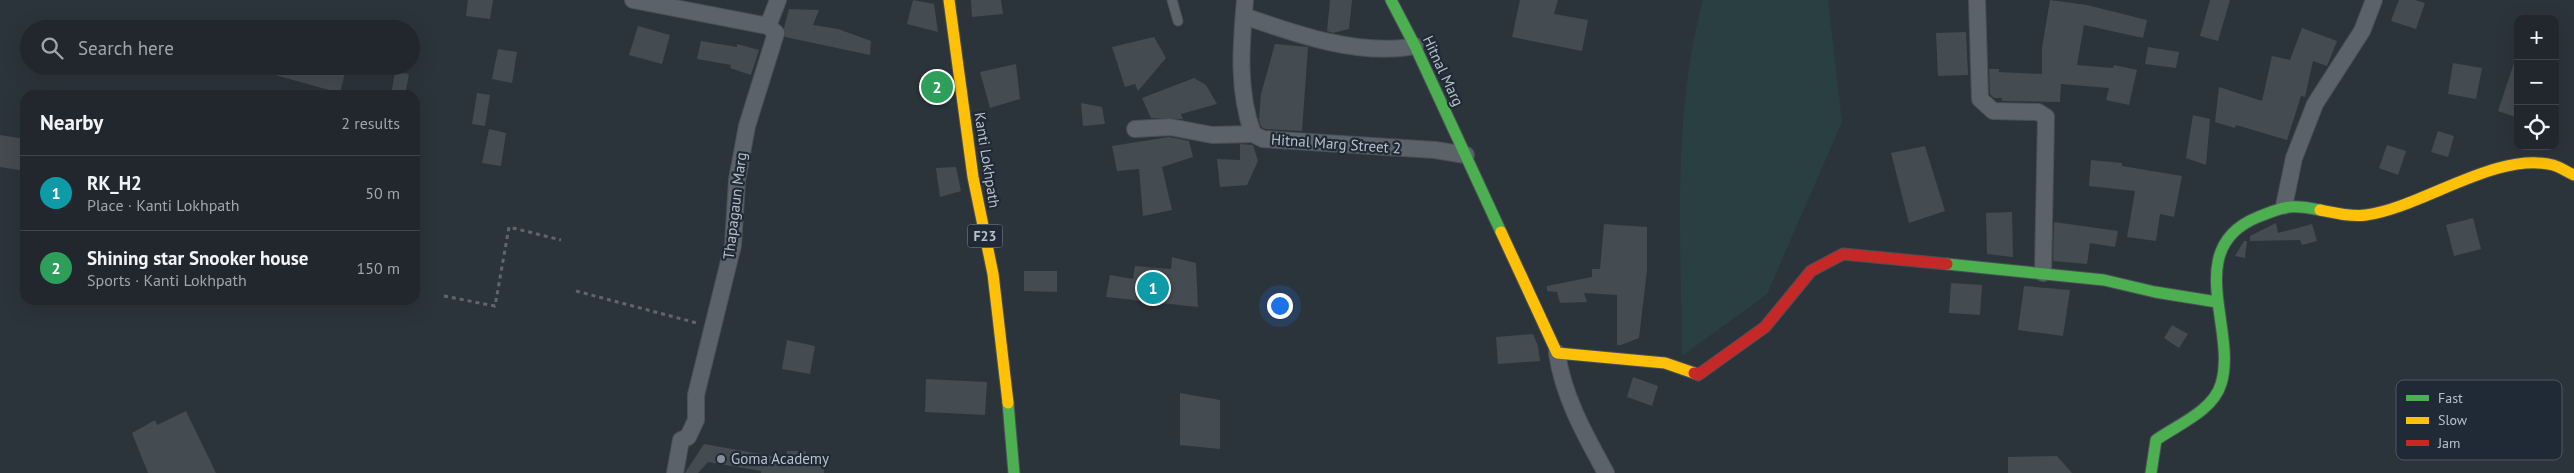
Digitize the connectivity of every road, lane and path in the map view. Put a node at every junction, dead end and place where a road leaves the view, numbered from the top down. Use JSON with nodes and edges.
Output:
{"nodes":[{"id":1,"x":633,"y":0,"type":"edge"},
{"id":2,"x":778,"y":0,"type":"edge"},
{"id":3,"x":949,"y":0,"type":"edge"},
{"id":4,"x":1172,"y":0,"type":"edge"},
{"id":5,"x":1391,"y":0,"type":"edge"},
{"id":6,"x":1976,"y":0,"type":"edge"},
{"id":7,"x":2374,"y":0,"type":"edge"},
{"id":8,"x":1244,"y":8,"type":"edge"},
{"id":9,"x":1178,"y":21,"type":"dead end"},
{"id":10,"x":768,"y":26,"type":"junction"},
{"id":11,"x":1415,"y":46,"type":"junction"},
{"id":12,"x":1136,"y":129,"type":"dead end"},
{"id":13,"x":1253,"y":134,"type":"junction"},
{"id":14,"x":1466,"y":155,"type":"junction"},
{"id":15,"x":2574,"y":175,"type":"edge"},
{"id":16,"x":2284,"y":206,"type":"junction"},
{"id":17,"x":561,"y":240,"type":"dead end"},
{"id":18,"x":2043,"y":273,"type":"junction"},
{"id":19,"x":576,"y":291,"type":"dead end"},
{"id":20,"x":444,"y":296,"type":"dead end"},
{"id":21,"x":2217,"y":302,"type":"junction"},
{"id":22,"x":712,"y":326,"type":"junction"},
{"id":23,"x":1557,"y":353,"type":"junction"},
{"id":24,"x":675,"y":473,"type":"edge"},
{"id":25,"x":1014,"y":473,"type":"edge"},
{"id":26,"x":1606,"y":473,"type":"edge"},
{"id":27,"x":2151,"y":473,"type":"edge"}],
"edges":[{"from":1,"to":10,"type":"street"},
{"from":2,"to":10,"type":"street"},
{"from":3,"to":25,"type":"street","name":"Kanti Lokhpath","number":"F23"},
{"from":4,"to":9,"type":"lane"},
{"from":5,"to":11,"type":"street","name":"Hitnal Marg"},
{"from":6,"to":18,"type":"street"},
{"from":7,"to":16,"type":"street"},
{"from":8,"to":11,"type":"street"},
{"from":8,"to":13,"type":"street","name":"Hitnal Marg Street 2"},
{"from":10,"to":22,"type":"street","name":"Thapagaun Marg"},
{"from":11,"to":14,"type":"street","name":"Hitnal Marg"},
{"from":12,"to":13,"type":"street"},
{"from":13,"to":14,"type":"street","name":"Hitnal Marg Street 2"},
{"from":14,"to":23,"type":"street","name":"Hitnal Marg"},
{"from":15,"to":16,"type":"street"},
{"from":16,"to":21,"type":"street"},
{"from":17,"to":20,"type":"path"},
{"from":18,"to":21,"type":"street"},
{"from":18,"to":23,"type":"street"},
{"from":19,"to":22,"type":"path"},
{"from":21,"to":27,"type":"street"},
{"from":22,"to":24,"type":"street","name":"Thapagaun Marg"},
{"from":23,"to":26,"type":"street"}]}
